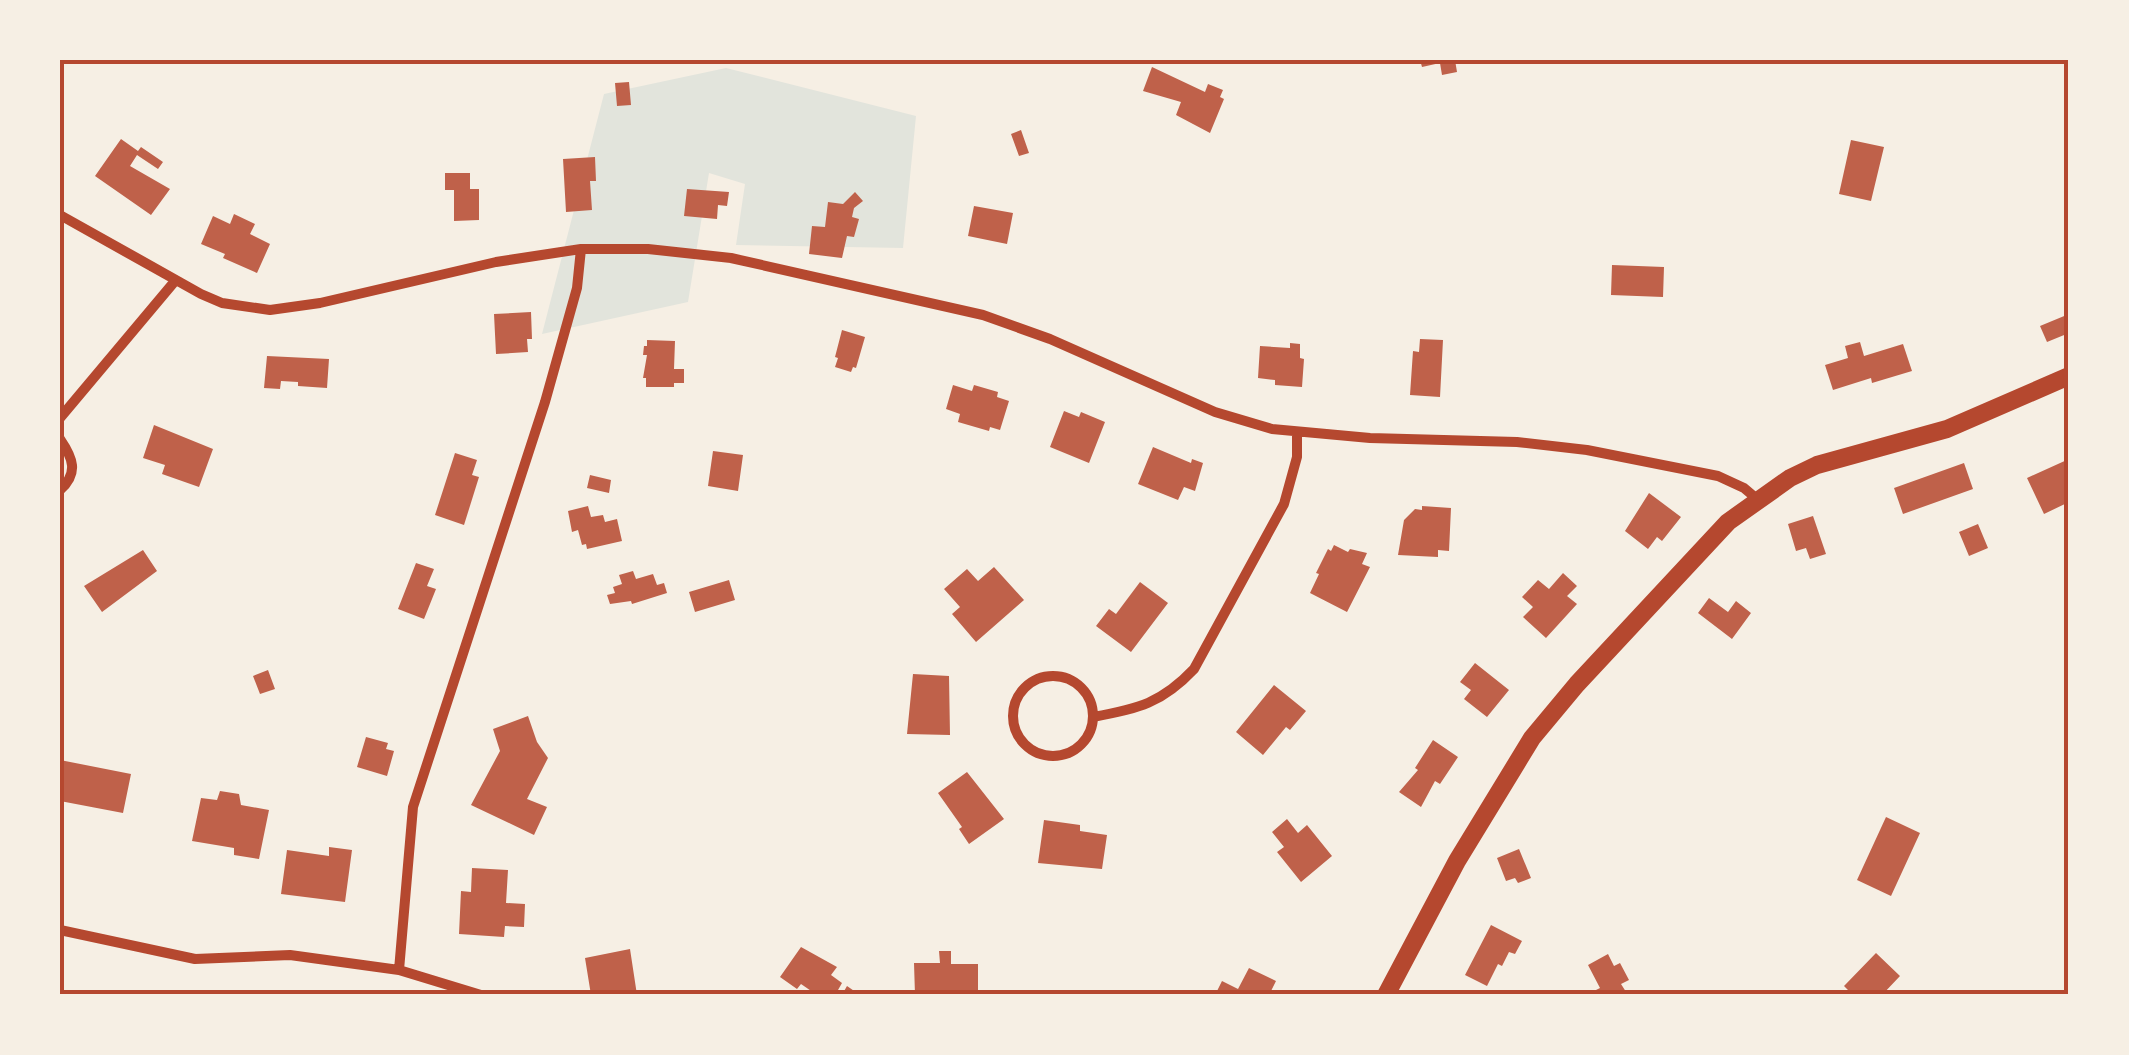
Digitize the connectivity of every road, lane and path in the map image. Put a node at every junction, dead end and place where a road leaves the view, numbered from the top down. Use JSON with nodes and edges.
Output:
{"nodes":[{"id":1,"x":60,"y":215,"type":"edge"},
{"id":2,"x":580,"y":250,"type":"junction"},
{"id":3,"x":175,"y":281,"type":"junction"},
{"id":4,"x":2069,"y":376,"type":"edge"},
{"id":5,"x":60,"y":418,"type":"edge"},
{"id":6,"x":1298,"y":433,"type":"junction"},
{"id":7,"x":60,"y":439,"type":"edge"},
{"id":8,"x":60,"y":490,"type":"edge"},
{"id":9,"x":1757,"y":499,"type":"junction"},
{"id":10,"x":1093,"y":716,"type":"junction"},
{"id":11,"x":60,"y":930,"type":"edge"},
{"id":12,"x":399,"y":970,"type":"junction"},
{"id":13,"x":481,"y":995,"type":"edge"},
{"id":14,"x":1386,"y":995,"type":"edge"}],
"edges":[{"from":1,"to":3,"type":"street"},
{"from":2,"to":3,"type":"street"},
{"from":2,"to":6,"type":"street"},
{"from":2,"to":12,"type":"street"},
{"from":3,"to":5,"type":"street"},
{"from":4,"to":9,"type":"street"},
{"from":6,"to":9,"type":"street"},
{"from":6,"to":10,"type":"street"},
{"from":7,"to":8,"type":"street"},
{"from":9,"to":14,"type":"street"},
{"from":10,"to":10,"type":"street"},
{"from":11,"to":12,"type":"street"},
{"from":12,"to":13,"type":"street"}]}
